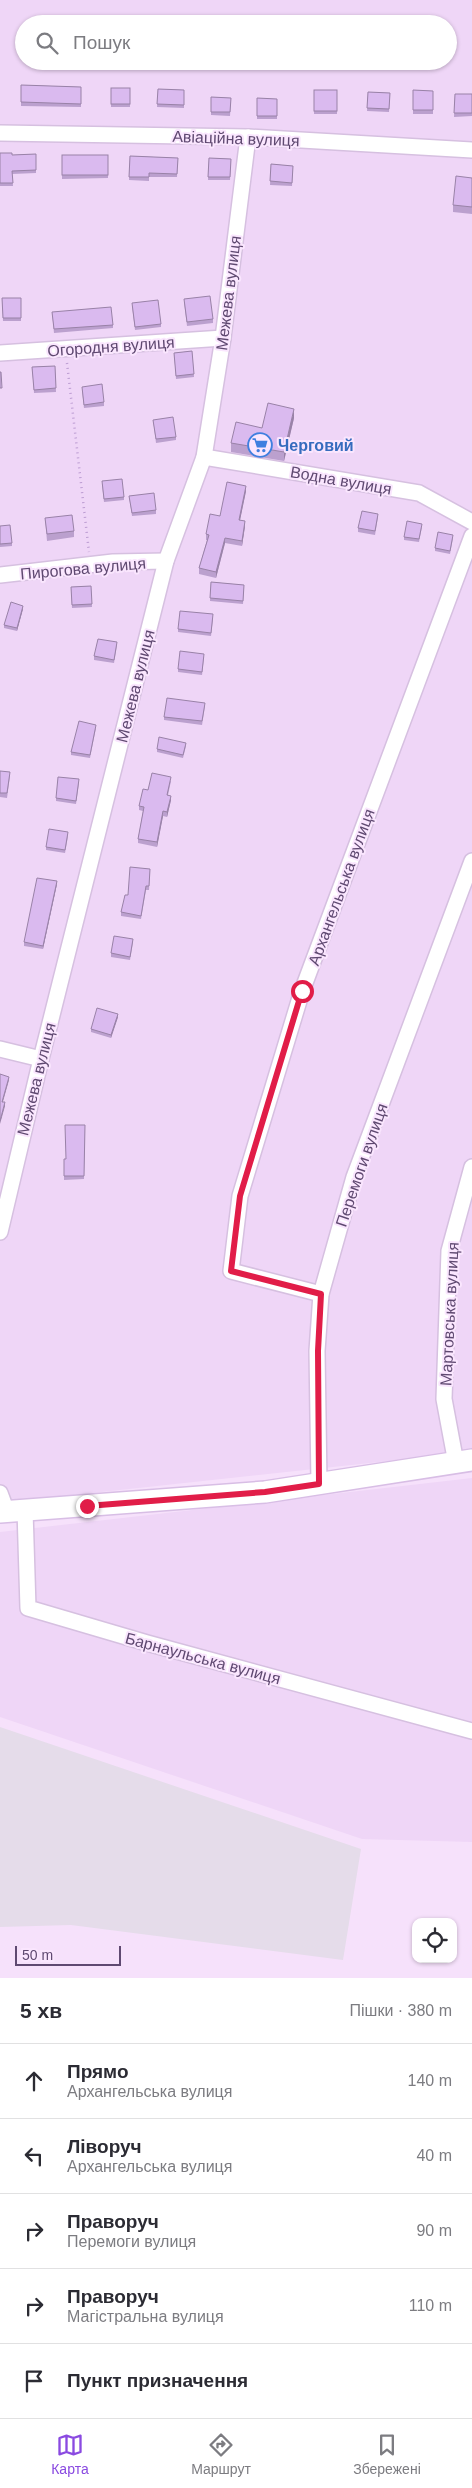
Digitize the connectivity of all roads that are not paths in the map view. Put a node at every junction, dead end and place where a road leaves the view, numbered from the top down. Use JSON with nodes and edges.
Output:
{"nodes":[{"id":1,"x":0,"y":133,"type":"edge"},
{"id":2,"x":248,"y":137,"type":"junction"},
{"id":3,"x":472,"y":150,"type":"edge"},
{"id":4,"x":223,"y":338,"type":"junction"},
{"id":5,"x":0,"y":353,"type":"edge"},
{"id":6,"x":204,"y":457,"type":"junction"},
{"id":7,"x":472,"y":522,"type":"edge"},
{"id":8,"x":472,"y":536,"type":"edge"},
{"id":9,"x":166,"y":561,"type":"junction"},
{"id":10,"x":0,"y":576,"type":"edge"},
{"id":11,"x":472,"y":860,"type":"edge"},
{"id":12,"x":0,"y":1049,"type":"edge"},
{"id":13,"x":41,"y":1059,"type":"junction"},
{"id":14,"x":472,"y":1167,"type":"edge"},
{"id":15,"x":0,"y":1232,"type":"edge"},
{"id":16,"x":321,"y":1294,"type":"junction"},
{"id":17,"x":464,"y":1461,"type":"edge"},
{"id":18,"x":319,"y":1484,"type":"junction"},
{"id":19,"x":8,"y":1507,"type":"edge"},
{"id":20,"x":472,"y":1731,"type":"edge"}],
"edges":[{"from":1,"to":2,"type":"street","name":"Авіаційна вулиця"},
{"from":2,"to":3,"type":"street","name":"Авіаційна вулиця"},
{"from":2,"to":4,"type":"street","name":"Межева вулиця"},
{"from":4,"to":5,"type":"street","name":"Огородня вулиця"},
{"from":4,"to":6,"type":"street","name":"Межева вулиця"},
{"from":6,"to":7,"type":"street","name":"Водна вулиця"},
{"from":6,"to":9,"type":"street","name":"Межева вулиця"},
{"from":8,"to":16,"type":"street","name":"Архангельська вулиця"},
{"from":9,"to":10,"type":"street","name":"Пирогова вулиця"},
{"from":9,"to":13,"type":"street","name":"Межева вулиця"},
{"from":11,"to":16,"type":"street","name":"Перемоги вулиця"},
{"from":12,"to":13,"type":"street"},
{"from":13,"to":15,"type":"street","name":"Межева вулиця"},
{"from":14,"to":17,"type":"street","name":"Мартовська вулиця"},
{"from":16,"to":18,"type":"street","name":"Перемоги вулиця"},
{"from":17,"to":18,"type":"main road"},
{"from":18,"to":19,"type":"main road"},
{"from":19,"to":20,"type":"street","name":"Барнаульська вулиця"}]}
